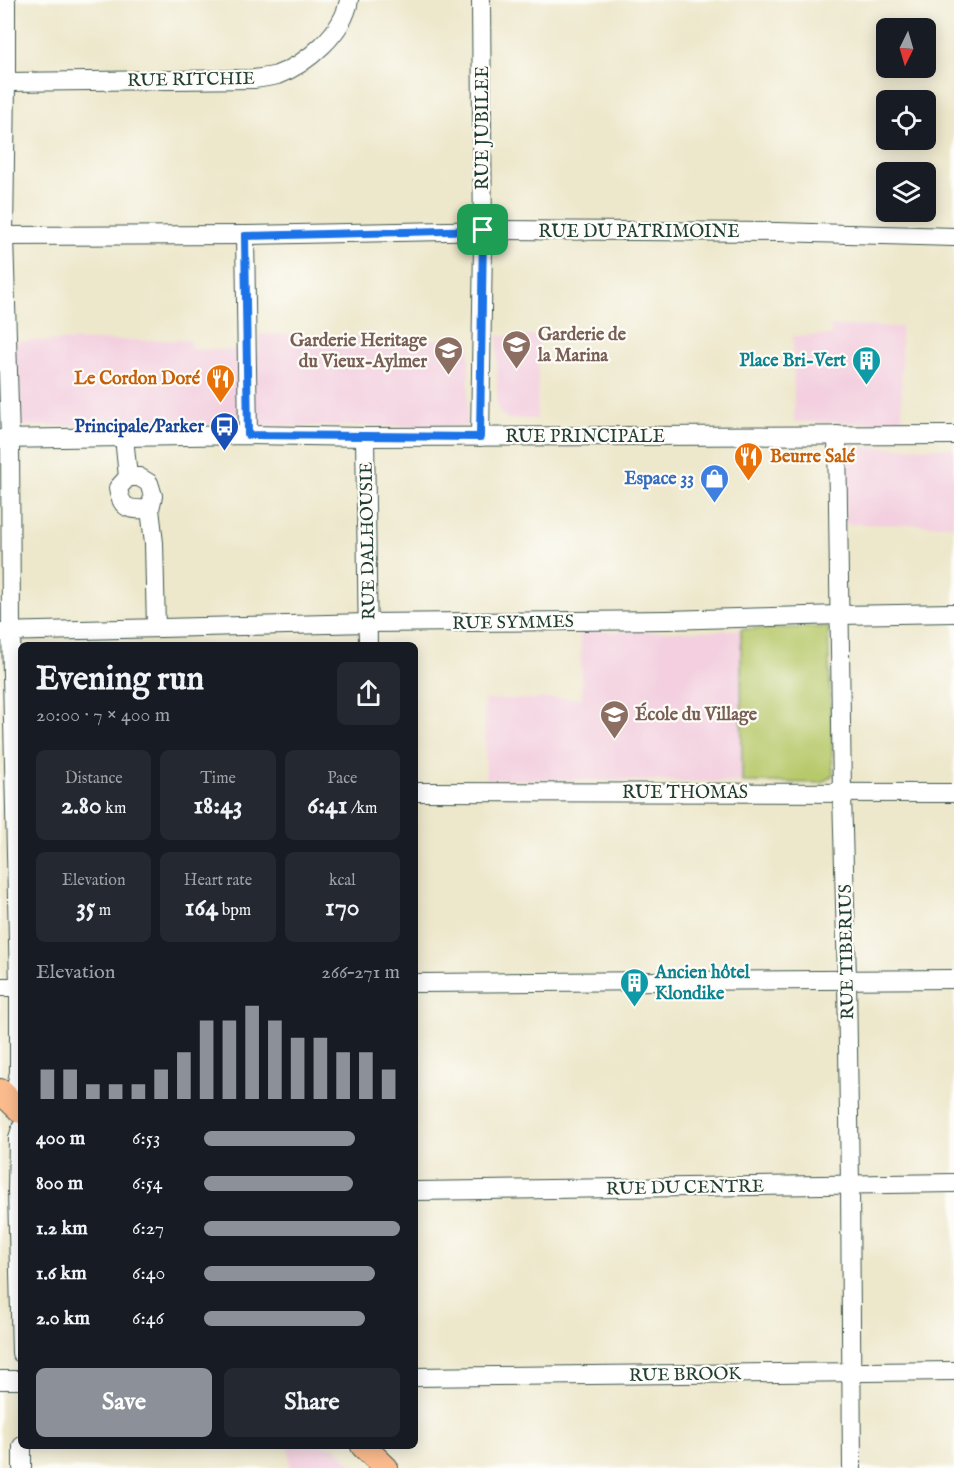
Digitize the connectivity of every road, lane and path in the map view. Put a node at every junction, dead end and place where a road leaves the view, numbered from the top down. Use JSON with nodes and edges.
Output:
{"nodes":[{"id":1,"x":6,"y":0,"type":"edge"},
{"id":2,"x":364,"y":0,"type":"edge"},
{"id":3,"x":481,"y":0,"type":"edge"},
{"id":4,"x":348,"y":5,"type":"edge"},
{"id":5,"x":6,"y":82,"type":"junction"},
{"id":6,"x":483,"y":230,"type":"junction"},
{"id":7,"x":2,"y":236,"type":"edge"},
{"id":8,"x":245,"y":236,"type":"junction"},
{"id":9,"x":954,"y":237,"type":"edge"},
{"id":10,"x":248,"y":435,"type":"junction"},
{"id":11,"x":837,"y":435,"type":"junction"},
{"id":12,"x":954,"y":435,"type":"edge"},
{"id":13,"x":124,"y":437,"type":"junction"},
{"id":14,"x":365,"y":437,"type":"junction"},
{"id":15,"x":480,"y":437,"type":"junction"},
{"id":16,"x":5,"y":439,"type":"edge"},
{"id":17,"x":954,"y":613,"type":"edge"},
{"id":18,"x":840,"y":615,"type":"junction"},
{"id":19,"x":368,"y":623,"type":"junction"},
{"id":20,"x":156,"y":628,"type":"junction"},
{"id":21,"x":6,"y":631,"type":"edge"},
{"id":22,"x":368,"y":642,"type":"edge"},
{"id":23,"x":418,"y":792,"type":"edge"},
{"id":24,"x":842,"y":793,"type":"junction"},
{"id":25,"x":954,"y":793,"type":"edge"},
{"id":26,"x":12,"y":797,"type":"edge"},
{"id":27,"x":18,"y":940,"type":"edge"},
{"id":28,"x":847,"y":979,"type":"junction"},
{"id":29,"x":954,"y":979,"type":"edge"},
{"id":30,"x":418,"y":983,"type":"edge"},
{"id":31,"x":0,"y":987,"type":"edge"},
{"id":32,"x":18,"y":987,"type":"edge"},
{"id":33,"x":18,"y":1076,"type":"edge"},
{"id":34,"x":11,"y":1102,"type":"edge"},
{"id":35,"x":18,"y":1138,"type":"edge"},
{"id":36,"x":954,"y":1183,"type":"edge"},
{"id":37,"x":850,"y":1184,"type":"junction"},
{"id":38,"x":9,"y":1190,"type":"edge"},
{"id":39,"x":418,"y":1191,"type":"edge"},
{"id":40,"x":18,"y":1312,"type":"edge"},
{"id":41,"x":954,"y":1371,"type":"edge"},
{"id":42,"x":851,"y":1372,"type":"junction"},
{"id":43,"x":418,"y":1377,"type":"edge"},
{"id":44,"x":0,"y":1380,"type":"edge"},
{"id":45,"x":18,"y":1380,"type":"edge"},
{"id":46,"x":22,"y":1449,"type":"edge"},
{"id":47,"x":366,"y":1449,"type":"edge"},
{"id":48,"x":22,"y":1468,"type":"edge"},
{"id":49,"x":386,"y":1468,"type":"edge"},
{"id":50,"x":852,"y":1468,"type":"edge"}],
"edges":[{"from":1,"to":5,"type":"street"},
{"from":2,"to":4,"type":"street","name":"RUE RITCHIE"},
{"from":3,"to":6,"type":"street","name":"RUE JUBILEE"},
{"from":4,"to":5,"type":"street","name":"RUE RITCHIE"},
{"from":5,"to":7,"type":"street"},
{"from":6,"to":8,"type":"street","name":"RUE DU PATRIMOINE"},
{"from":6,"to":9,"type":"street","name":"RUE DU PATRIMOINE"},
{"from":6,"to":15,"type":"street","name":"RUE JUBILEE"},
{"from":7,"to":8,"type":"street","name":"RUE DU PATRIMOINE"},
{"from":7,"to":16,"type":"street"},
{"from":8,"to":10,"type":"street"},
{"from":10,"to":13,"type":"street","name":"RUE PRINCIPALE"},
{"from":10,"to":14,"type":"street","name":"RUE PRINCIPALE"},
{"from":11,"to":12,"type":"street","name":"RUE PRINCIPALE"},
{"from":11,"to":15,"type":"street","name":"RUE PRINCIPALE"},
{"from":11,"to":18,"type":"street","name":"RUE TIBERIUS"},
{"from":13,"to":16,"type":"street","name":"RUE PRINCIPALE"},
{"from":13,"to":20,"type":"street"},
{"from":14,"to":15,"type":"street","name":"RUE PRINCIPALE"},
{"from":14,"to":19,"type":"street","name":"RUE DALHOUSIE"},
{"from":16,"to":21,"type":"street"},
{"from":17,"to":18,"type":"street","name":"RUE SYMMES"},
{"from":18,"to":19,"type":"street","name":"RUE SYMMES"},
{"from":18,"to":24,"type":"street","name":"RUE TIBERIUS"},
{"from":19,"to":20,"type":"street","name":"RUE SYMMES"},
{"from":19,"to":22,"type":"street","name":"RUE DALHOUSIE"},
{"from":20,"to":21,"type":"street","name":"RUE SYMMES"},
{"from":21,"to":26,"type":"street"},
{"from":23,"to":24,"type":"street","name":"RUE THOMAS"},
{"from":24,"to":25,"type":"street","name":"RUE THOMAS"},
{"from":24,"to":28,"type":"street","name":"RUE TIBERIUS"},
{"from":26,"to":27,"type":"street"},
{"from":28,"to":29,"type":"street"},
{"from":28,"to":30,"type":"street"},
{"from":28,"to":37,"type":"street","name":"RUE TIBERIUS"},
{"from":31,"to":32,"type":"street"},
{"from":33,"to":34,"type":"street"},
{"from":35,"to":38,"type":"street"},
{"from":36,"to":37,"type":"street","name":"RUE DU CENTRE"},
{"from":37,"to":39,"type":"street","name":"RUE DU CENTRE"},
{"from":37,"to":42,"type":"street","name":"RUE TIBERIUS"},
{"from":38,"to":40,"type":"street"},
{"from":41,"to":42,"type":"street","name":"RUE BROOK"},
{"from":42,"to":43,"type":"street","name":"RUE BROOK"},
{"from":42,"to":50,"type":"street","name":"RUE TIBERIUS"},
{"from":44,"to":45,"type":"street"},
{"from":46,"to":48,"type":"street"},
{"from":47,"to":49,"type":"main road"}]}
